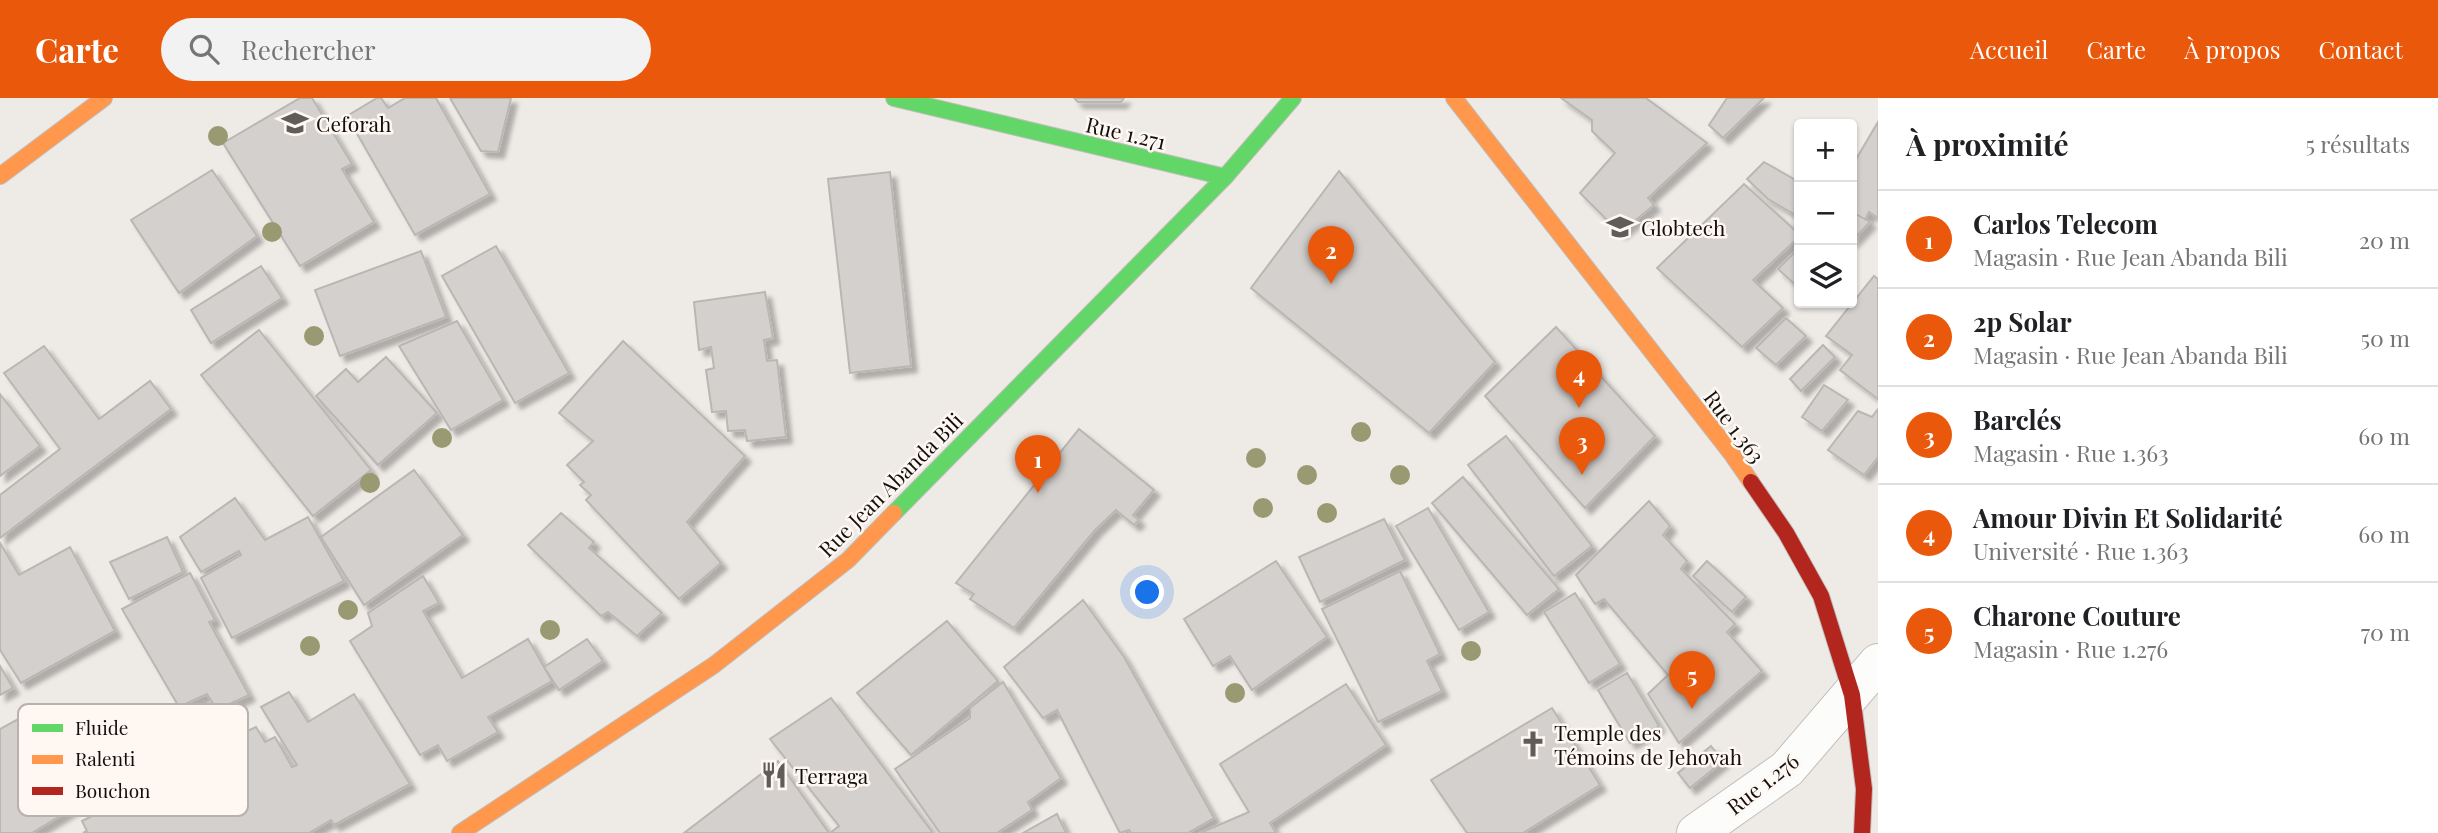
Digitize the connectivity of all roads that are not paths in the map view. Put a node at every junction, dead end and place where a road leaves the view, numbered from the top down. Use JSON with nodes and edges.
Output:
{"nodes":[{"id":1,"x":104,"y":98,"type":"edge"},
{"id":2,"x":894,"y":98,"type":"edge"},
{"id":3,"x":1293,"y":98,"type":"edge"},
{"id":4,"x":1454,"y":98,"type":"edge"},
{"id":5,"x":0,"y":176,"type":"edge"},
{"id":6,"x":1225,"y":177,"type":"junction"},
{"id":7,"x":1878,"y":663,"type":"edge"},
{"id":8,"x":1852,"y":695,"type":"junction"},
{"id":9,"x":460,"y":833,"type":"edge"},
{"id":10,"x":1696,"y":833,"type":"edge"},
{"id":11,"x":1862,"y":833,"type":"edge"}],
"edges":[{"from":1,"to":5,"type":"main road"},
{"from":2,"to":6,"type":"main road","name":"Rue 1.271"},
{"from":3,"to":6,"type":"main road","name":"Rue Jean Abanda Bili"},
{"from":4,"to":8,"type":"main road","name":"Rue 1.363"},
{"from":6,"to":9,"type":"main road","name":"Rue Jean Abanda Bili"},
{"from":7,"to":8,"type":"street","name":"Rue 1.276"},
{"from":8,"to":10,"type":"street","name":"Rue 1.276"},
{"from":8,"to":11,"type":"main road","name":"Rue 1.363"}]}
